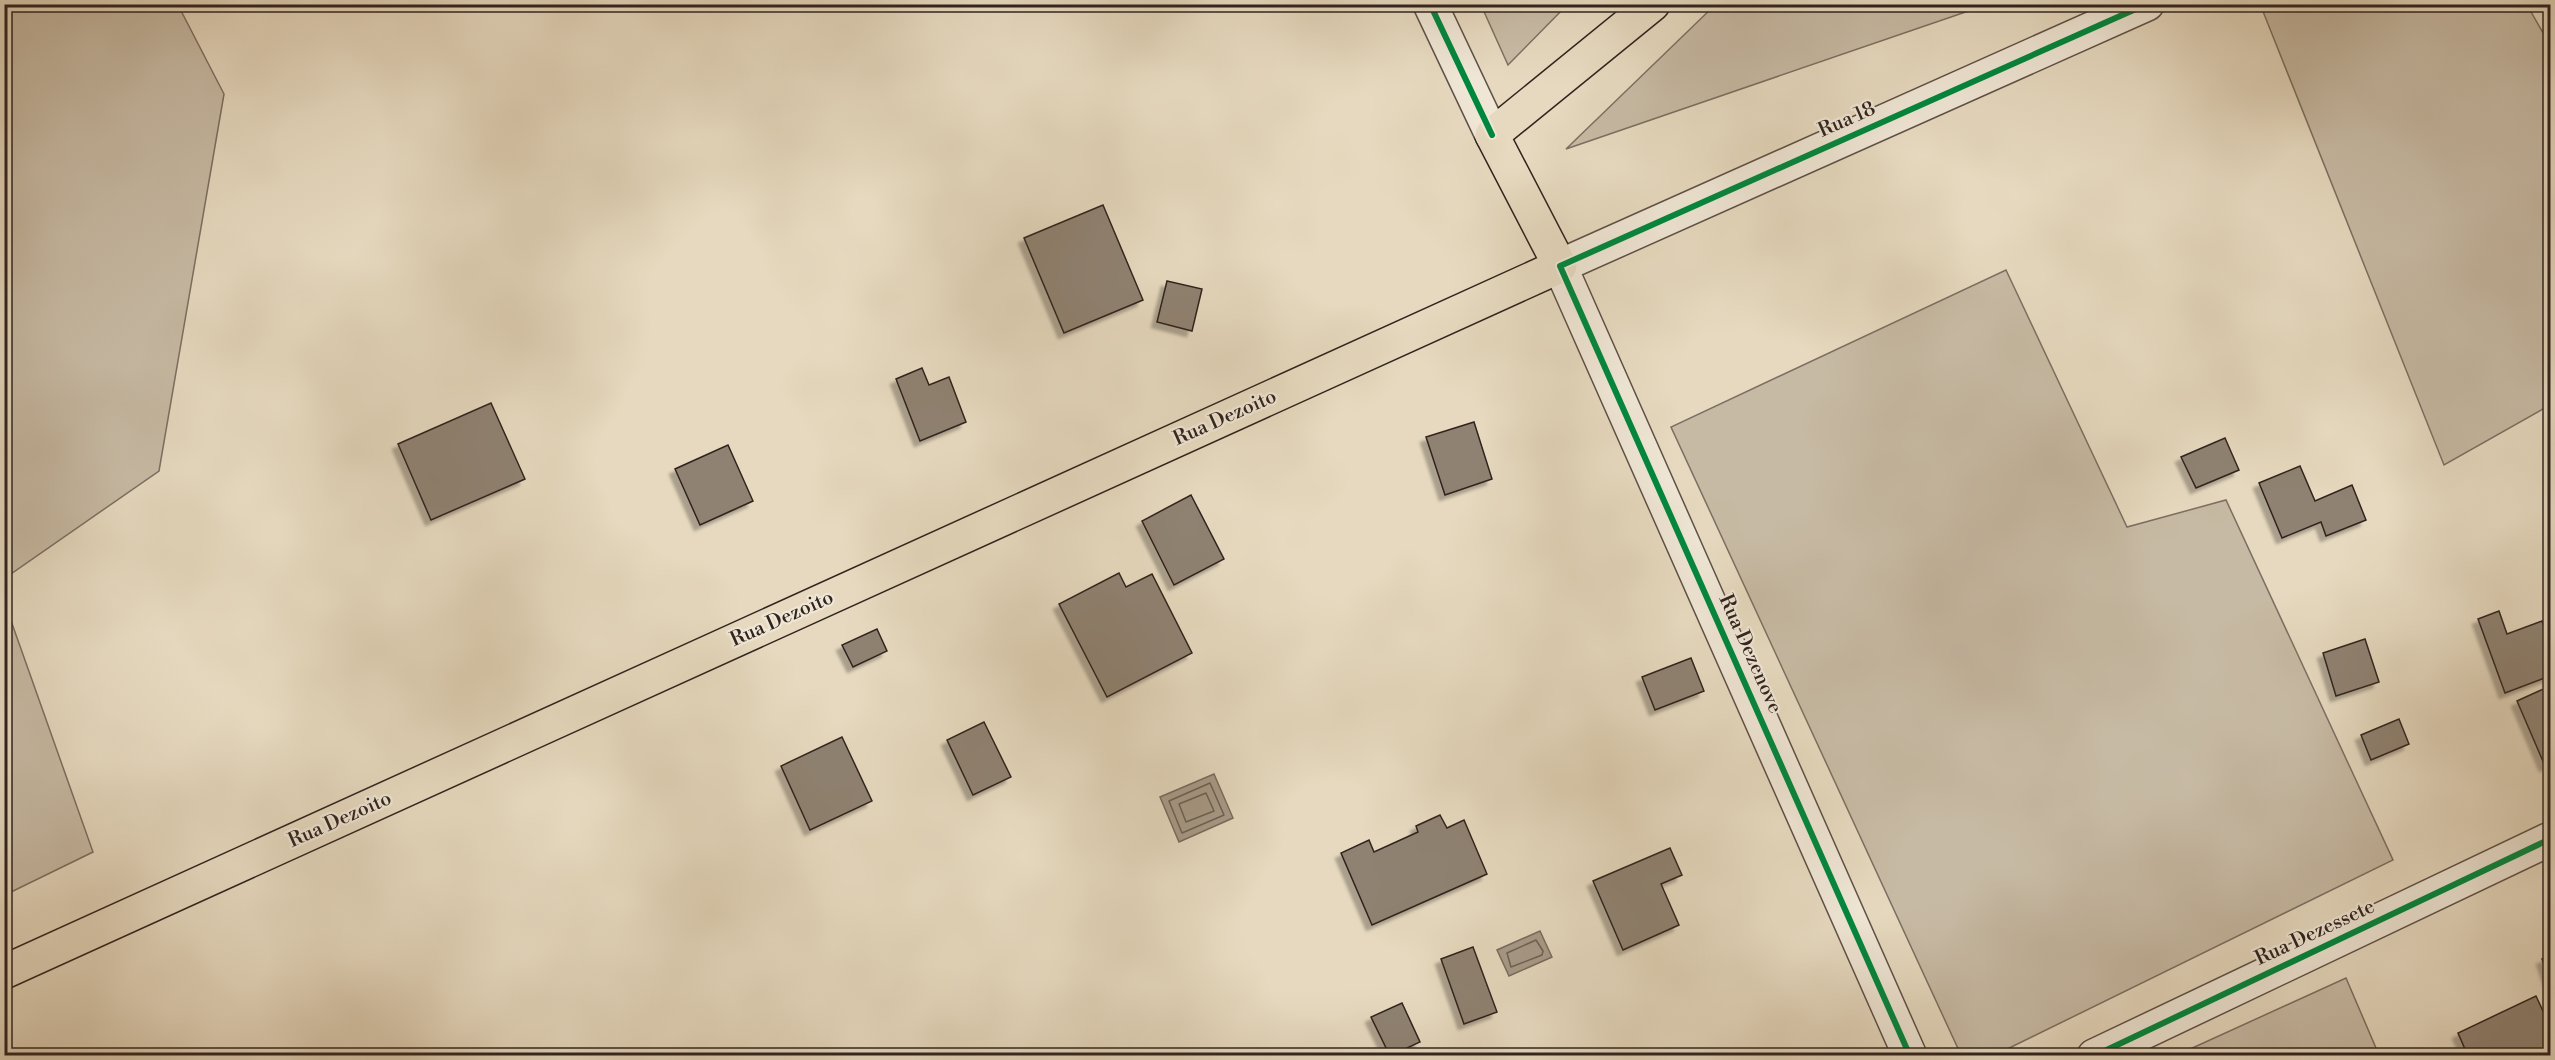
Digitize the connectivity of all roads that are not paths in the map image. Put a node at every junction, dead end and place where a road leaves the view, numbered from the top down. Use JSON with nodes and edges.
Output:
{"nodes":[{"id":1,"x":1431,"y":4,"type":"edge"},
{"id":2,"x":1653,"y":4,"type":"edge"},
{"id":3,"x":2147,"y":4,"type":"edge"},
{"id":4,"x":1492,"y":135,"type":"junction"},
{"id":5,"x":1560,"y":266,"type":"junction"},
{"id":6,"x":2550,"y":839,"type":"edge"},
{"id":7,"x":4,"y":972,"type":"edge"},
{"id":8,"x":1910,"y":1056,"type":"edge"},
{"id":9,"x":2094,"y":1056,"type":"edge"}],
"edges":[{"from":1,"to":4,"type":"street","name":"Rua Dezenove"},
{"from":2,"to":4,"type":"main road"},
{"from":3,"to":5,"type":"street","name":"Rua 18"},
{"from":4,"to":5,"type":"main road","name":"Rua Dezenove"},
{"from":5,"to":7,"type":"main road","name":"Rua Dezoito"},
{"from":5,"to":8,"type":"street","name":"Rua Dezenove"},
{"from":6,"to":9,"type":"street","name":"Rua Dezessete"}]}
